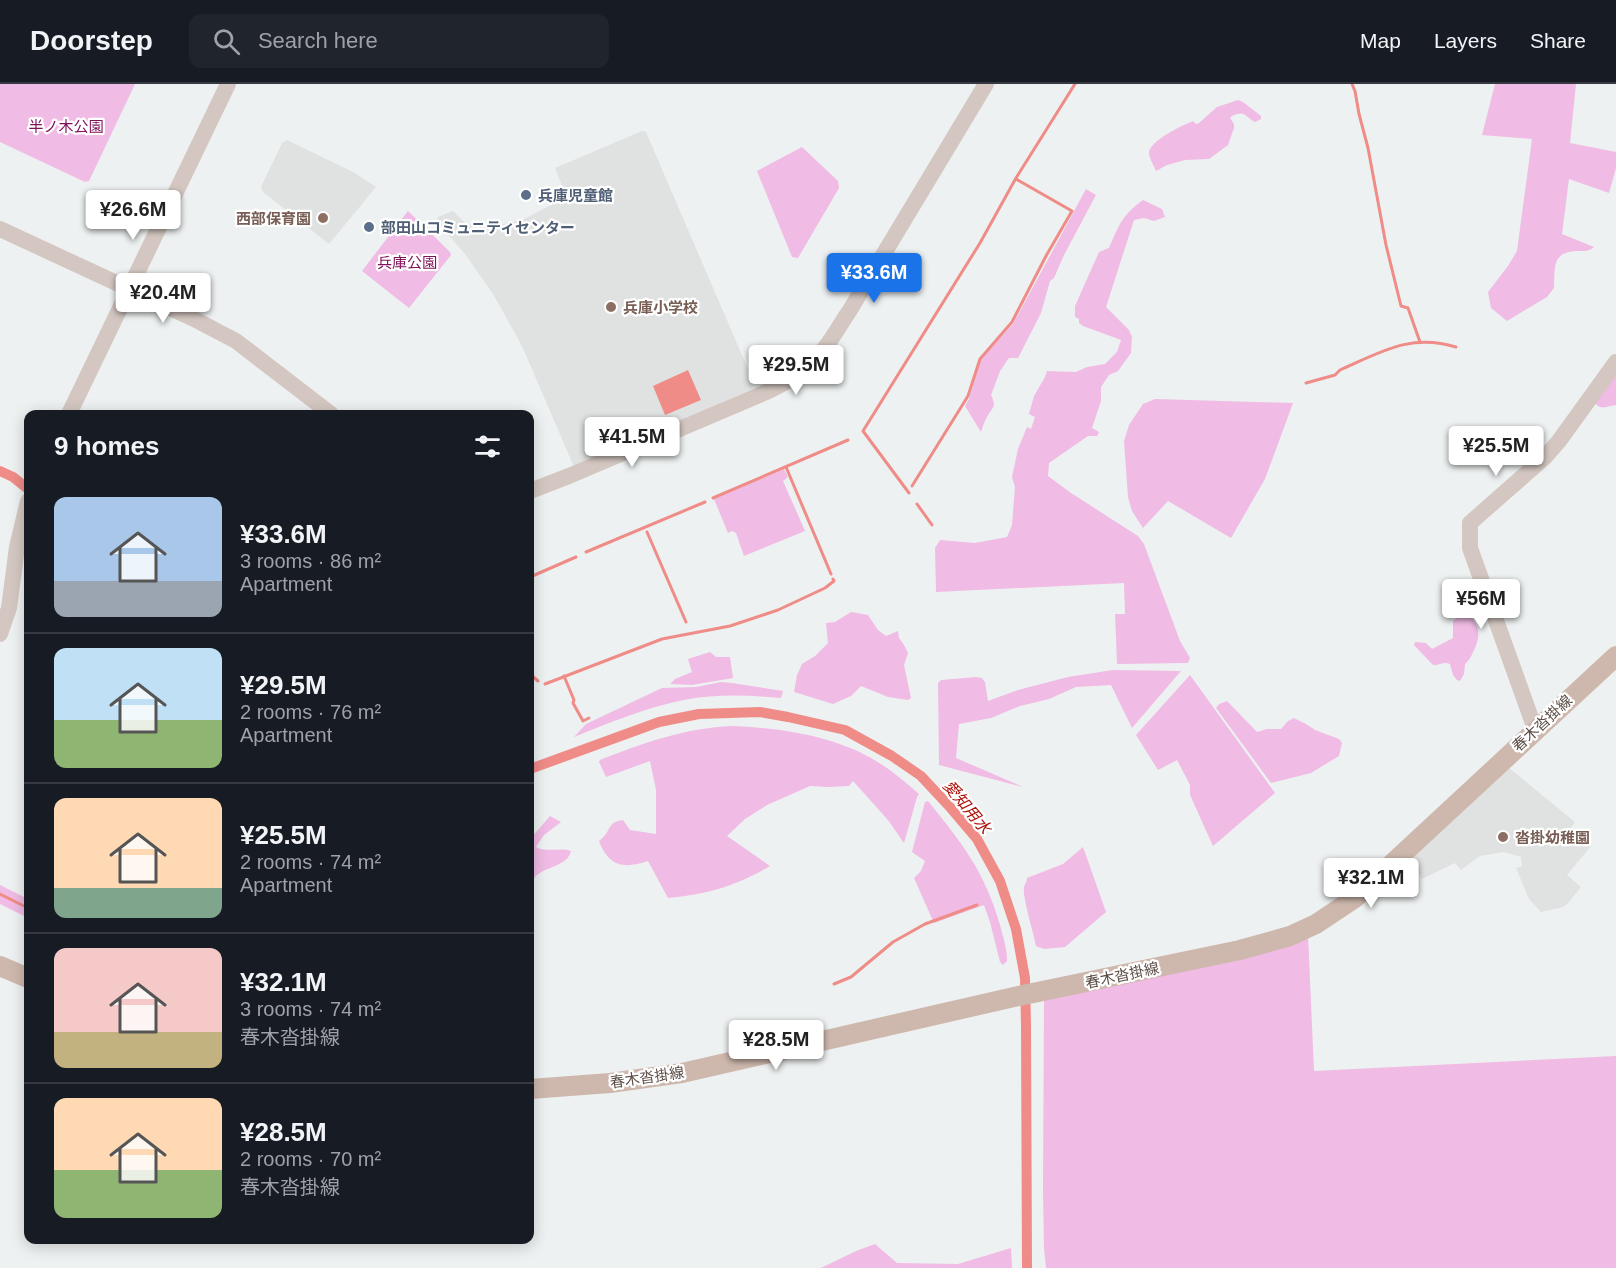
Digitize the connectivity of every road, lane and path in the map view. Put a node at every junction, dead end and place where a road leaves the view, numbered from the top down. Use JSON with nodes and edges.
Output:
{"nodes":[{"id":1,"x":228,"y":84,"type":"edge"},
{"id":2,"x":986,"y":84,"type":"edge"},
{"id":3,"x":0,"y":229,"type":"edge"},
{"id":4,"x":128,"y":290,"type":"junction"},
{"id":5,"x":1616,"y":362,"type":"edge"},
{"id":6,"x":71,"y":410,"type":"edge"},
{"id":7,"x":326,"y":410,"type":"edge"},
{"id":8,"x":534,"y":489,"type":"edge"},
{"id":9,"x":24,"y":518,"type":"edge"},
{"id":10,"x":0,"y":634,"type":"edge"},
{"id":11,"x":1616,"y":656,"type":"edge"},
{"id":12,"x":1536,"y":729,"type":"junction"},
{"id":13,"x":0,"y":966,"type":"edge"},
{"id":14,"x":24,"y":976,"type":"edge"},
{"id":15,"x":534,"y":1089,"type":"edge"}],
"edges":[{"from":1,"to":4,"type":"street"},
{"from":2,"to":8,"type":"street"},
{"from":3,"to":4,"type":"street"},
{"from":4,"to":6,"type":"street"},
{"from":4,"to":7,"type":"street"},
{"from":5,"to":12,"type":"street"},
{"from":9,"to":10,"type":"street"},
{"from":11,"to":12,"type":"main road","name":"春木沓掛線"},
{"from":12,"to":15,"type":"main road","name":"春木沓掛線"},
{"from":13,"to":14,"type":"main road"}]}
